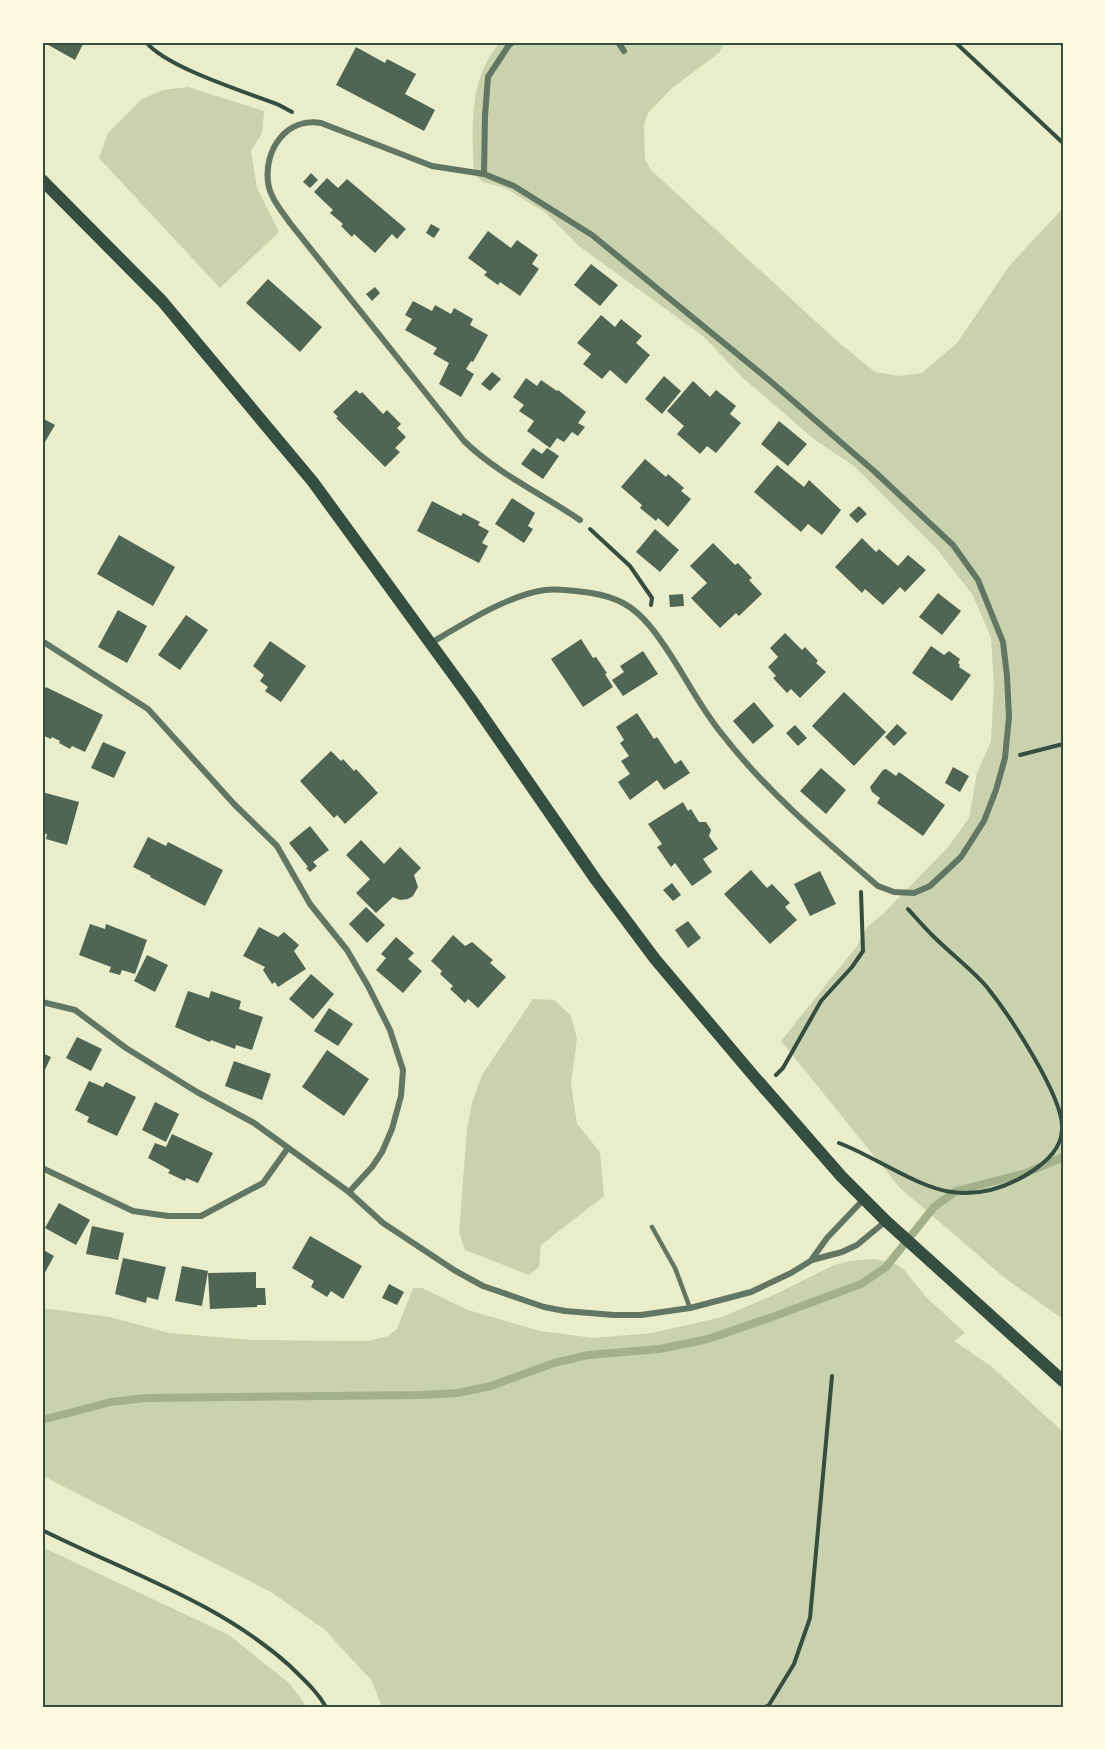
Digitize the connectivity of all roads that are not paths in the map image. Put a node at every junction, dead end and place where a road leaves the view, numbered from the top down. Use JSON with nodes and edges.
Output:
{"nodes":[{"id":1,"x":513,"y":42,"type":"edge"},
{"id":2,"x":618,"y":42,"type":"edge"},
{"id":3,"x":624,"y":51,"type":"dead end"},
{"id":4,"x":484,"y":174,"type":"junction"},
{"id":5,"x":42,"y":180,"type":"edge"},
{"id":6,"x":580,"y":520,"type":"road end"},
{"id":7,"x":42,"y":641,"type":"edge"},
{"id":8,"x":431,"y":643,"type":"junction"},
{"id":9,"x":42,"y":1002,"type":"edge"},
{"id":10,"x":288,"y":1148,"type":"junction"},
{"id":11,"x":42,"y":1168,"type":"edge"},
{"id":12,"x":349,"y":1192,"type":"junction"},
{"id":13,"x":864,"y":1199,"type":"junction"},
{"id":14,"x":886,"y":1221,"type":"junction"},
{"id":15,"x":652,"y":1227,"type":"dead end"},
{"id":16,"x":812,"y":1260,"type":"junction"},
{"id":17,"x":690,"y":1308,"type":"junction"},
{"id":18,"x":1063,"y":1381,"type":"edge"}],
"edges":[{"from":1,"to":4,"type":"street"},
{"from":2,"to":3,"type":"street"},
{"from":4,"to":6,"type":"street"},
{"from":4,"to":8,"type":"street"},
{"from":5,"to":8,"type":"main road"},
{"from":7,"to":12,"type":"street"},
{"from":8,"to":13,"type":"main road"},
{"from":9,"to":10,"type":"street"},
{"from":10,"to":11,"type":"street"},
{"from":10,"to":12,"type":"street"},
{"from":12,"to":17,"type":"street"},
{"from":13,"to":14,"type":"main road"},
{"from":13,"to":16,"type":"street"},
{"from":14,"to":16,"type":"street"},
{"from":14,"to":18,"type":"main road"},
{"from":15,"to":17,"type":"lane"},
{"from":16,"to":17,"type":"street"}]}
